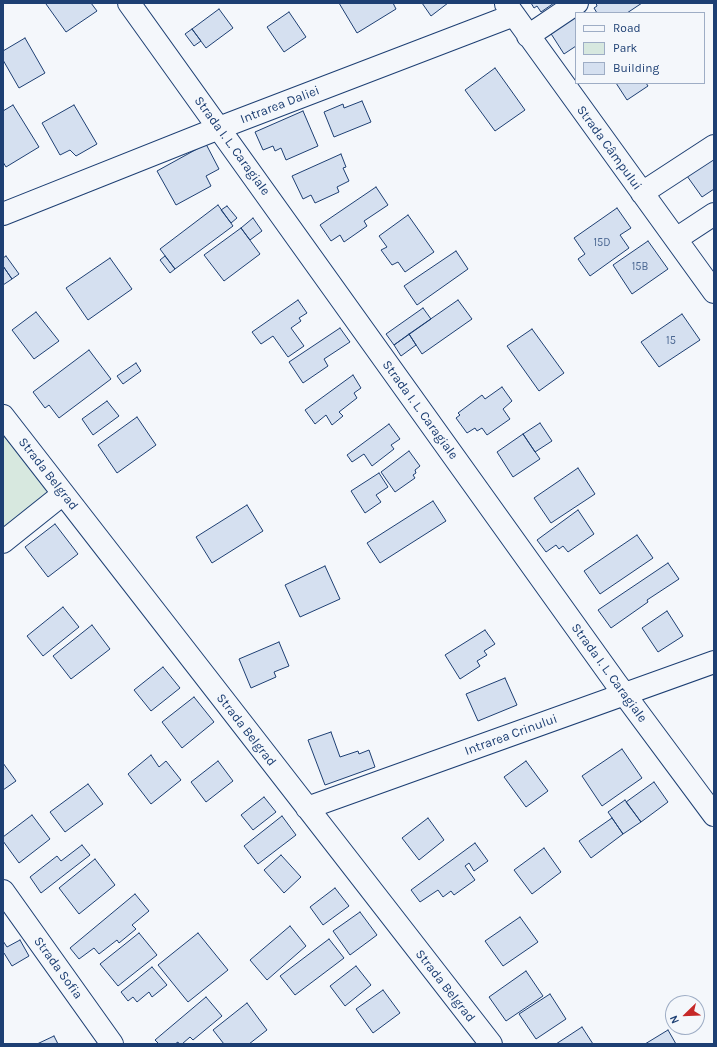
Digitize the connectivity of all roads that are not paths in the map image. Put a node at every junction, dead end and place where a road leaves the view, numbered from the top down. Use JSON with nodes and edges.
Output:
{"nodes":[{"id":1,"x":129,"y":3,"type":"edge"},
{"id":2,"x":577,"y":3,"type":"edge"},
{"id":3,"x":510,"y":9,"type":"edge"},
{"id":4,"x":528,"y":36,"type":"junction"},
{"id":5,"x":219,"y":128,"type":"junction"},
{"id":6,"x":714,"y":146,"type":"edge"},
{"id":7,"x":642,"y":193,"type":"junction"},
{"id":8,"x":3,"y":214,"type":"edge"},
{"id":9,"x":714,"y":214,"type":"edge"},
{"id":10,"x":676,"y":239,"type":"junction"},
{"id":11,"x":714,"y":292,"type":"edge"},
{"id":12,"x":3,"y":416,"type":"edge"},
{"id":13,"x":63,"y":494,"type":"junction"},
{"id":14,"x":3,"y":542,"type":"edge"},
{"id":15,"x":714,"y":662,"type":"edge"},
{"id":16,"x":625,"y":694,"type":"junction"},
{"id":17,"x":307,"y":808,"type":"junction"},
{"id":18,"x":714,"y":815,"type":"edge"},
{"id":19,"x":3,"y":891,"type":"edge"},
{"id":20,"x":112,"y":1044,"type":"edge"},
{"id":21,"x":491,"y":1044,"type":"edge"}],
"edges":[{"from":1,"to":5,"type":"street","name":"Strada I. L. Caragiale"},
{"from":2,"to":4,"type":"street"},
{"from":3,"to":4,"type":"street","name":"Strada Câmpului"},
{"from":3,"to":5,"type":"street","name":"Intrarea Daliei"},
{"from":4,"to":7,"type":"street","name":"Strada Câmpului"},
{"from":5,"to":8,"type":"street","name":"Intrarea Daliei"},
{"from":5,"to":16,"type":"street","name":"Strada I. L. Caragiale"},
{"from":6,"to":7,"type":"street"},
{"from":7,"to":10,"type":"street","name":"Strada Câmpului"},
{"from":9,"to":10,"type":"street"},
{"from":10,"to":11,"type":"street","name":"Strada Câmpului"},
{"from":12,"to":13,"type":"street","name":"Strada Belgrad"},
{"from":13,"to":14,"type":"street"},
{"from":13,"to":17,"type":"street","name":"Strada Belgrad"},
{"from":15,"to":16,"type":"street","name":"Intrarea Crinului"},
{"from":16,"to":17,"type":"street","name":"Intrarea Crinului"},
{"from":16,"to":18,"type":"street","name":"Strada I. L. Caragiale"},
{"from":17,"to":21,"type":"street","name":"Strada Belgrad"},
{"from":19,"to":20,"type":"street","name":"Strada Sofia"}]}
